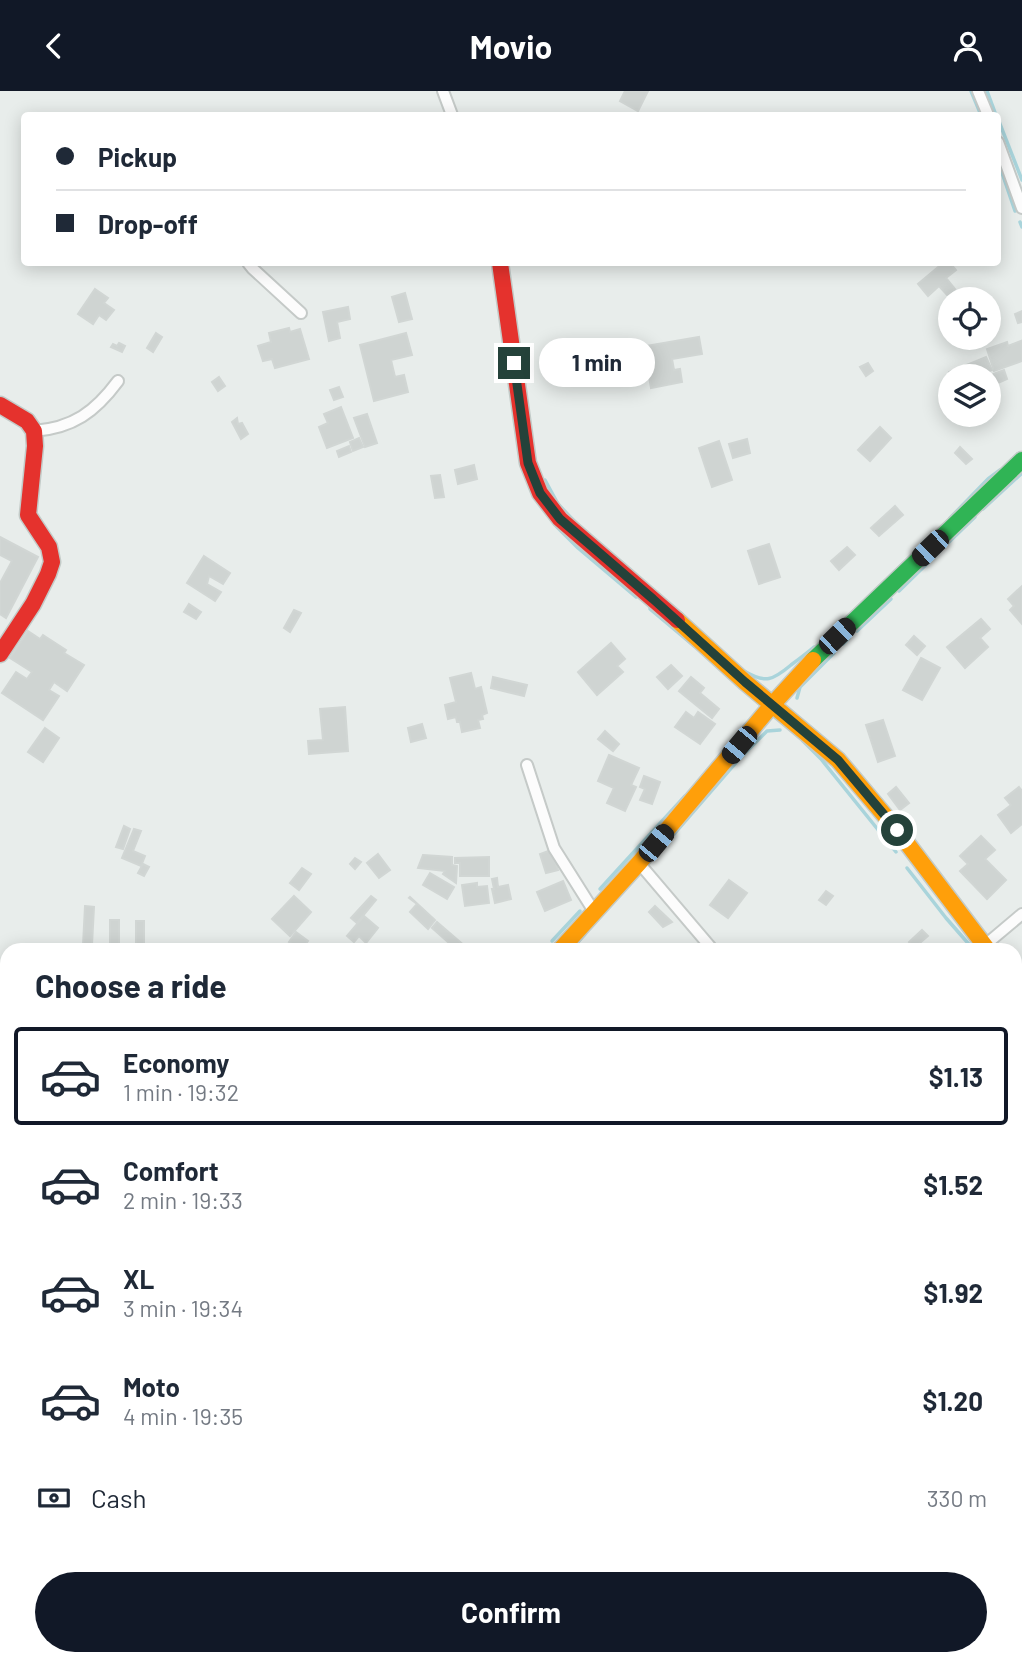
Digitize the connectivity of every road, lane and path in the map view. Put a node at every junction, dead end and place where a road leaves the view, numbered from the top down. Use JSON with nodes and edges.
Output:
{"nodes":[{"id":1,"x":443,"y":91,"type":"edge"},
{"id":2,"x":978,"y":91,"type":"edge"},
{"id":3,"x":451,"y":112,"type":"edge"},
{"id":4,"x":987,"y":112,"type":"edge"},
{"id":5,"x":1001,"y":150,"type":"edge"},
{"id":6,"x":1022,"y":208,"type":"edge"},
{"id":7,"x":250,"y":266,"type":"edge"},
{"id":8,"x":500,"y":266,"type":"edge"},
{"id":9,"x":301,"y":313,"type":"dead end"},
{"id":10,"x":118,"y":381,"type":"dead end"},
{"id":11,"x":0,"y":405,"type":"edge"},
{"id":12,"x":34,"y":431,"type":"junction"},
{"id":13,"x":1022,"y":460,"type":"edge"},
{"id":14,"x":0,"y":655,"type":"edge"},
{"id":15,"x":772,"y":705,"type":"junction"},
{"id":16,"x":527,"y":765,"type":"dead end"},
{"id":17,"x":639,"y":863,"type":"junction"},
{"id":18,"x":595,"y":913,"type":"junction"},
{"id":19,"x":1022,"y":913,"type":"edge"},
{"id":20,"x":567,"y":943,"type":"edge"},
{"id":21,"x":707,"y":943,"type":"edge"},
{"id":22,"x":982,"y":943,"type":"edge"},
{"id":23,"x":991,"y":943,"type":"edge"}],
"edges":[{"from":1,"to":3,"type":"street"},
{"from":2,"to":4,"type":"street"},
{"from":5,"to":6,"type":"street"},
{"from":7,"to":9,"type":"street"},
{"from":8,"to":15,"type":"street"},
{"from":10,"to":12,"type":"street"},
{"from":11,"to":12,"type":"street"},
{"from":12,"to":14,"type":"street"},
{"from":13,"to":15,"type":"street"},
{"from":15,"to":17,"type":"street"},
{"from":15,"to":22,"type":"street"},
{"from":16,"to":18,"type":"street"},
{"from":17,"to":18,"type":"street"},
{"from":17,"to":21,"type":"street"},
{"from":18,"to":20,"type":"street"},
{"from":19,"to":23,"type":"street"}]}
